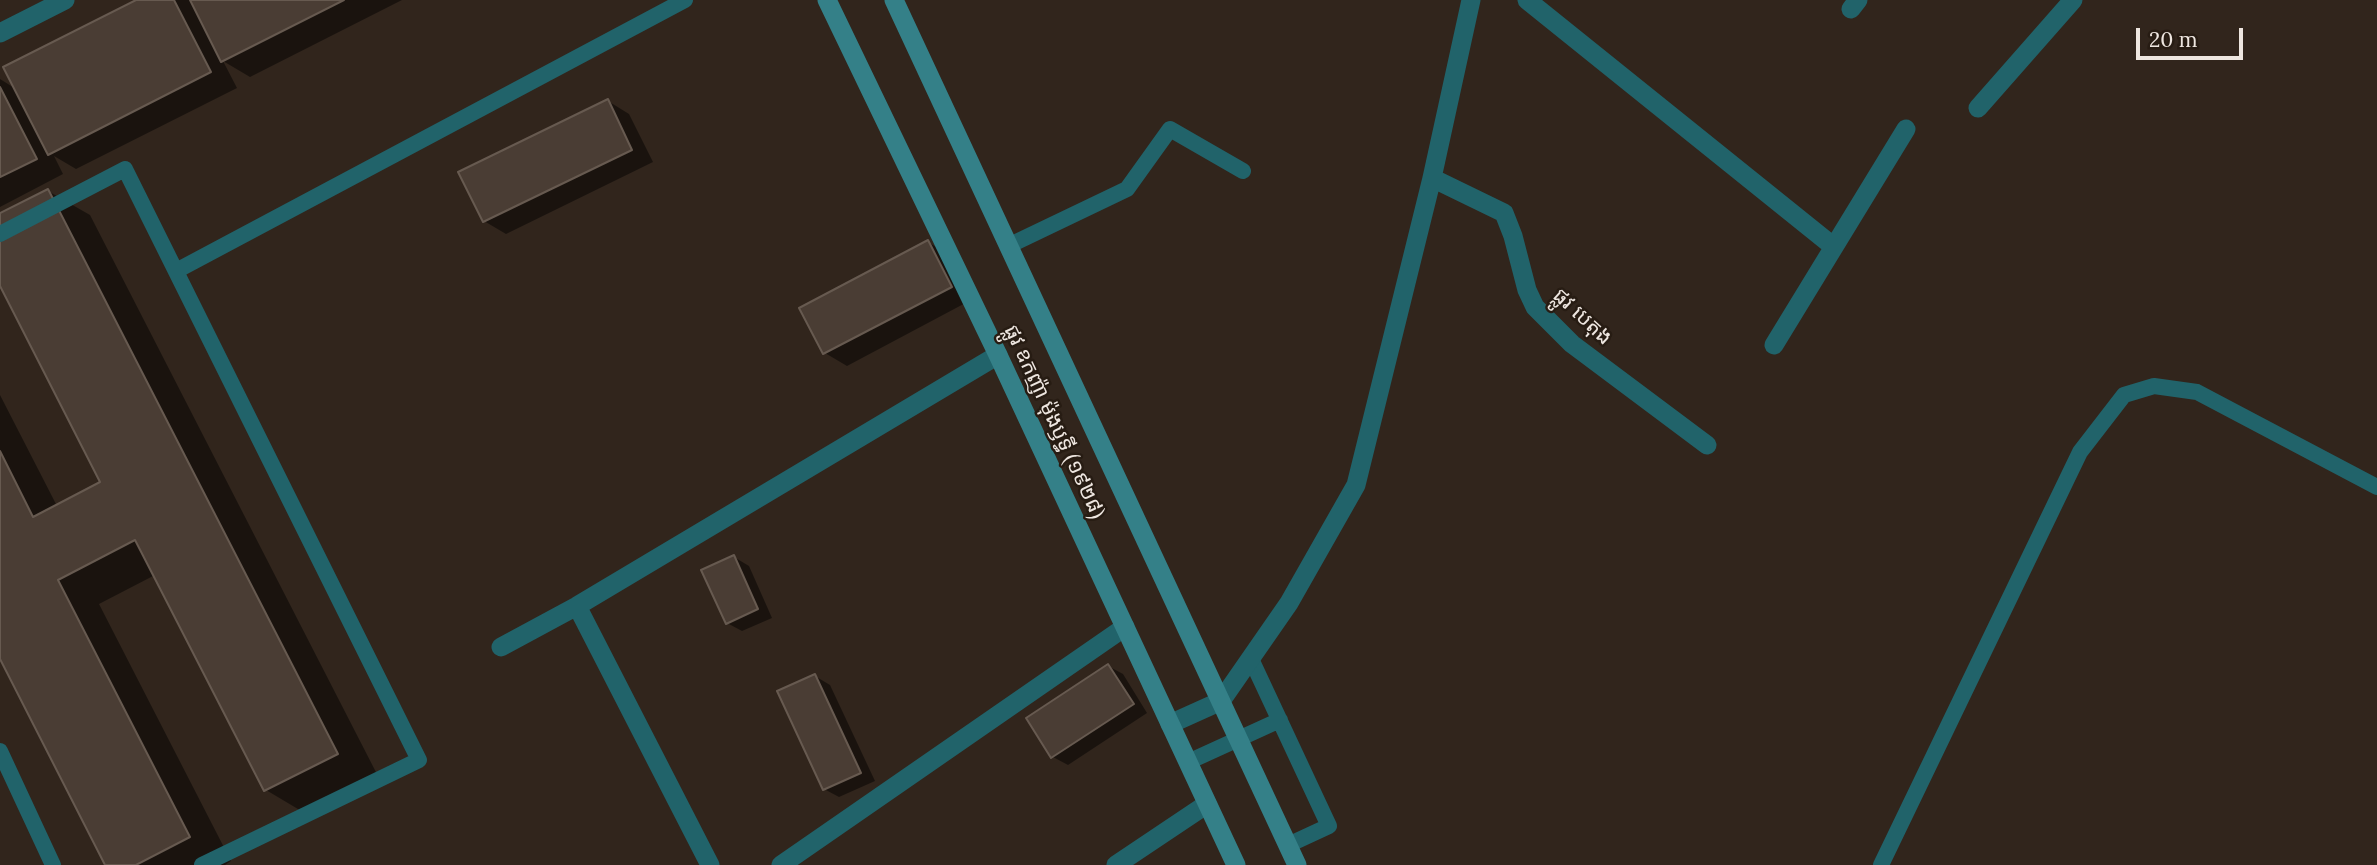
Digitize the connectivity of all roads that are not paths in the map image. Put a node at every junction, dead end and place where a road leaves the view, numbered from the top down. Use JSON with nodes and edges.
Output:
{"nodes":[{"id":1,"x":65,"y":0,"type":"edge"},
{"id":2,"x":685,"y":0,"type":"edge"},
{"id":3,"x":827,"y":0,"type":"edge"},
{"id":4,"x":894,"y":0,"type":"edge"},
{"id":5,"x":1471,"y":0,"type":"edge"},
{"id":6,"x":1527,"y":0,"type":"edge"},
{"id":7,"x":2073,"y":0,"type":"edge"},
{"id":8,"x":0,"y":33,"type":"edge"},
{"id":9,"x":1978,"y":108,"type":"dead end"},
{"id":10,"x":1906,"y":129,"type":"dead end"},
{"id":11,"x":1243,"y":171,"type":"dead end"},
{"id":12,"x":1432,"y":178,"type":"junction"},
{"id":13,"x":0,"y":234,"type":"edge"},
{"id":14,"x":1009,"y":246,"type":"junction"},
{"id":15,"x":1834,"y":247,"type":"junction"},
{"id":16,"x":176,"y":271,"type":"junction"},
{"id":17,"x":1774,"y":345,"type":"dead end"},
{"id":18,"x":998,"y":355,"type":"junction"},
{"id":19,"x":1707,"y":445,"type":"dead end"},
{"id":20,"x":2377,"y":487,"type":"edge"},
{"id":21,"x":578,"y":607,"type":"junction"},
{"id":22,"x":1125,"y":627,"type":"junction"},
{"id":23,"x":501,"y":648,"type":"dead end"},
{"id":24,"x":1251,"y":659,"type":"junction"},
{"id":25,"x":1221,"y":701,"type":"junction"},
{"id":26,"x":1280,"y":720,"type":"junction"},
{"id":27,"x":1170,"y":724,"type":"junction"},
{"id":28,"x":1239,"y":739,"type":"junction"},
{"id":29,"x":0,"y":751,"type":"edge"},
{"id":30,"x":1188,"y":762,"type":"junction"},
{"id":31,"x":1208,"y":804,"type":"junction"},
{"id":32,"x":1288,"y":845,"type":"junction"},
{"id":33,"x":53,"y":865,"type":"edge"},
{"id":34,"x":202,"y":865,"type":"edge"},
{"id":35,"x":710,"y":865,"type":"edge"},
{"id":36,"x":781,"y":865,"type":"edge"},
{"id":37,"x":1116,"y":865,"type":"edge"},
{"id":38,"x":1236,"y":865,"type":"edge"},
{"id":39,"x":1297,"y":865,"type":"edge"},
{"id":40,"x":1881,"y":865,"type":"edge"}],
"edges":[{"from":1,"to":8,"type":"street"},
{"from":2,"to":16,"type":"lane"},
{"from":3,"to":18,"type":"main road","name":"ផ្លូវ ឧកញ៉ា ម៉ុងឫទ្ធី (១៩២៨)"},
{"from":4,"to":14,"type":"main road","name":"ផ្លូវ ឧកញ៉ា ម៉ុងឫទ្ធី (១៩២៨)"},
{"from":5,"to":12,"type":"street"},
{"from":6,"to":15,"type":"street"},
{"from":7,"to":9,"type":"street"},
{"from":10,"to":15,"type":"street"},
{"from":11,"to":14,"type":"lane"},
{"from":12,"to":19,"type":"street","name":"ផ្លូវ បេតុង"},
{"from":12,"to":24,"type":"street"},
{"from":13,"to":16,"type":"lane"},
{"from":14,"to":25,"type":"main road","name":"ផ្លូវ ឧកញ៉ា ម៉ុងឫទ្ធី (១៩២៨)"},
{"from":15,"to":17,"type":"street"},
{"from":16,"to":34,"type":"lane"},
{"from":18,"to":21,"type":"street"},
{"from":18,"to":22,"type":"main road","name":"ផ្លូវ ឧកញ៉ា ម៉ុងឫទ្ធី (១៩២៨)"},
{"from":20,"to":40,"type":"lane"},
{"from":21,"to":23,"type":"street"},
{"from":21,"to":35,"type":"street"},
{"from":22,"to":27,"type":"main road","name":"ផ្លូវ ឧកញ៉ា ម៉ុងឫទ្ធី (១៩២៨)"},
{"from":22,"to":36,"type":"street"},
{"from":24,"to":25,"type":"street"},
{"from":24,"to":26,"type":"lane"},
{"from":25,"to":27,"type":"street"},
{"from":25,"to":28,"type":"main road","name":"ផ្លូវ ឧកញ៉ា ម៉ុងឫទ្ធី (១៩២៨)"},
{"from":26,"to":28,"type":"lane"},
{"from":26,"to":32,"type":"lane"},
{"from":27,"to":30,"type":"main road","name":"ផ្លូវ ឧកញ៉ា ម៉ុងឫទ្ធី (១៩២៨)"},
{"from":28,"to":30,"type":"lane"},
{"from":28,"to":32,"type":"main road","name":"ផ្លូវ ឧកញ៉ា ម៉ុងឫទ្ធី (១៩២៨)"},
{"from":29,"to":33,"type":"lane"},
{"from":30,"to":31,"type":"main road","name":"ផ្លូវ ឧកញ៉ា ម៉ុងឫទ្ធី (១៩២៨)"},
{"from":31,"to":37,"type":"street"},
{"from":31,"to":38,"type":"main road","name":"ផ្លូវ ឧកញ៉ា ម៉ុងឫទ្ធី (១៩២៨)"},
{"from":32,"to":39,"type":"main road","name":"ផ្លូវ ឧកញ៉ា ម៉ុងឫទ្ធី (១៩២៨)"}]}
